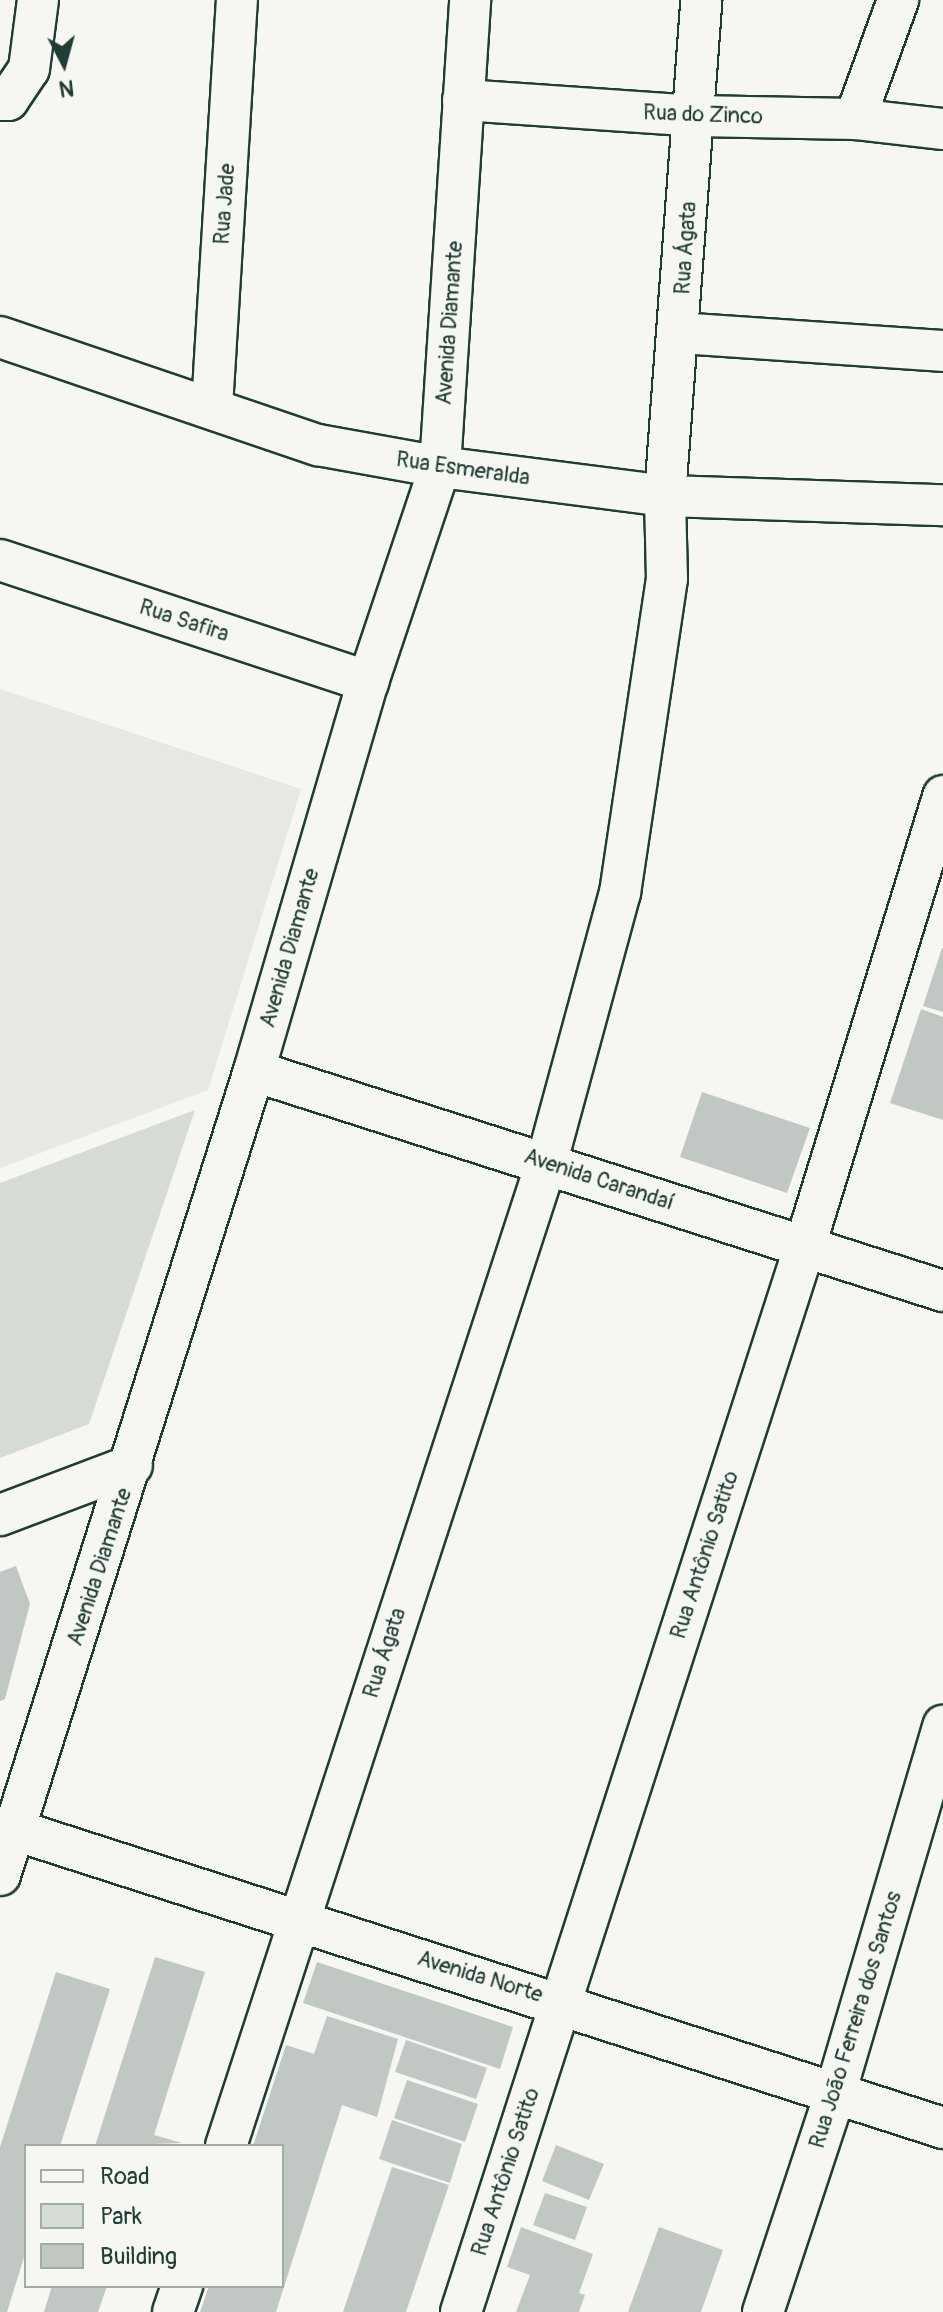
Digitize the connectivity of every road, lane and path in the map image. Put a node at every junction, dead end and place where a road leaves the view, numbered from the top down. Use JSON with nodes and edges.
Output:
{"nodes":[{"id":1,"x":38,"y":0,"type":"edge"},
{"id":2,"x":237,"y":0,"type":"edge"},
{"id":3,"x":470,"y":0,"type":"edge"},
{"id":4,"x":701,"y":0,"type":"edge"},
{"id":5,"x":898,"y":0,"type":"edge"},
{"id":6,"x":0,"y":100,"type":"edge"},
{"id":7,"x":463,"y":100,"type":"junction"},
{"id":8,"x":695,"y":116,"type":"junction"},
{"id":9,"x":855,"y":119,"type":"junction"},
{"id":10,"x":943,"y":129,"type":"edge"},
{"id":11,"x":679,"y":333,"type":"junction"},
{"id":12,"x":0,"y":337,"type":"edge"},
{"id":13,"x":943,"y":351,"type":"edge"},
{"id":14,"x":212,"y":407,"type":"junction"},
{"id":15,"x":440,"y":467,"type":"junction"},
{"id":16,"x":665,"y":496,"type":"junction"},
{"id":17,"x":943,"y":505,"type":"edge"},
{"id":18,"x":0,"y":560,"type":"edge"},
{"id":19,"x":368,"y":682,"type":"junction"},
{"id":20,"x":943,"y":796,"type":"edge"},
{"id":21,"x":254,"y":1071,"type":"junction"},
{"id":22,"x":547,"y":1161,"type":"junction"},
{"id":23,"x":804,"y":1249,"type":"junction"},
{"id":24,"x":943,"y":1291,"type":"edge"},
{"id":25,"x":132,"y":1465,"type":"junction"},
{"id":26,"x":0,"y":1515,"type":"edge"},
{"id":27,"x":943,"y":1726,"type":"edge"},
{"id":28,"x":15,"y":1830,"type":"junction"},
{"id":29,"x":0,"y":1875,"type":"edge"},
{"id":30,"x":297,"y":1920,"type":"junction"},
{"id":31,"x":561,"y":2002,"type":"junction"},
{"id":32,"x":835,"y":2094,"type":"junction"},
{"id":33,"x":943,"y":2128,"type":"edge"},
{"id":34,"x":227,"y":2144,"type":"edge"},
{"id":35,"x":181,"y":2288,"type":"edge"},
{"id":36,"x":173,"y":2312,"type":"edge"},
{"id":37,"x":461,"y":2312,"type":"edge"},
{"id":38,"x":763,"y":2312,"type":"edge"}],
"edges":[{"from":1,"to":6,"type":"street"},
{"from":2,"to":14,"type":"street","name":"Rua Jade"},
{"from":3,"to":7,"type":"street","name":"Avenida Diamante"},
{"from":4,"to":8,"type":"street","name":"Rua Ágata"},
{"from":5,"to":9,"type":"street"},
{"from":7,"to":8,"type":"street","name":"Rua do Zinco"},
{"from":7,"to":15,"type":"street","name":"Avenida Diamante"},
{"from":8,"to":9,"type":"street","name":"Rua do Zinco"},
{"from":8,"to":11,"type":"street","name":"Rua Ágata"},
{"from":9,"to":10,"type":"street","name":"Rua do Zinco"},
{"from":11,"to":13,"type":"street"},
{"from":11,"to":16,"type":"street","name":"Rua Ágata"},
{"from":12,"to":14,"type":"street","name":"Rua Esmeralda"},
{"from":14,"to":15,"type":"street","name":"Rua Esmeralda"},
{"from":15,"to":16,"type":"street","name":"Rua Esmeralda"},
{"from":15,"to":19,"type":"street","name":"Avenida Diamante"},
{"from":16,"to":17,"type":"street","name":"Rua Esmeralda"},
{"from":16,"to":22,"type":"street","name":"Rua Ágata"},
{"from":18,"to":19,"type":"street","name":"Rua Safira"},
{"from":19,"to":21,"type":"street","name":"Avenida Diamante"},
{"from":20,"to":23,"type":"street","name":"Rua Antônio Satito"},
{"from":21,"to":22,"type":"street","name":"Avenida Carandaí"},
{"from":21,"to":25,"type":"street","name":"Avenida Diamante"},
{"from":22,"to":23,"type":"street","name":"Avenida Carandaí"},
{"from":22,"to":30,"type":"street","name":"Rua Ágata"},
{"from":23,"to":24,"type":"street","name":"Avenida Carandaí"},
{"from":23,"to":31,"type":"street","name":"Rua Antônio Satito"},
{"from":25,"to":26,"type":"street"},
{"from":25,"to":28,"type":"street","name":"Avenida Diamante"},
{"from":27,"to":32,"type":"street","name":"Rua João Ferreira dos Santos"},
{"from":28,"to":29,"type":"street","name":"Avenida Diamante"},
{"from":28,"to":30,"type":"street","name":"Avenida Norte"},
{"from":30,"to":31,"type":"street","name":"Avenida Norte"},
{"from":30,"to":34,"type":"street","name":"Rua Ágata"},
{"from":31,"to":32,"type":"street","name":"Avenida Norte"},
{"from":31,"to":37,"type":"street","name":"Rua Antônio Satito"},
{"from":32,"to":33,"type":"street","name":"Avenida Norte"},
{"from":32,"to":38,"type":"street","name":"Rua João Ferreira dos Santos"},
{"from":35,"to":36,"type":"street"}]}
